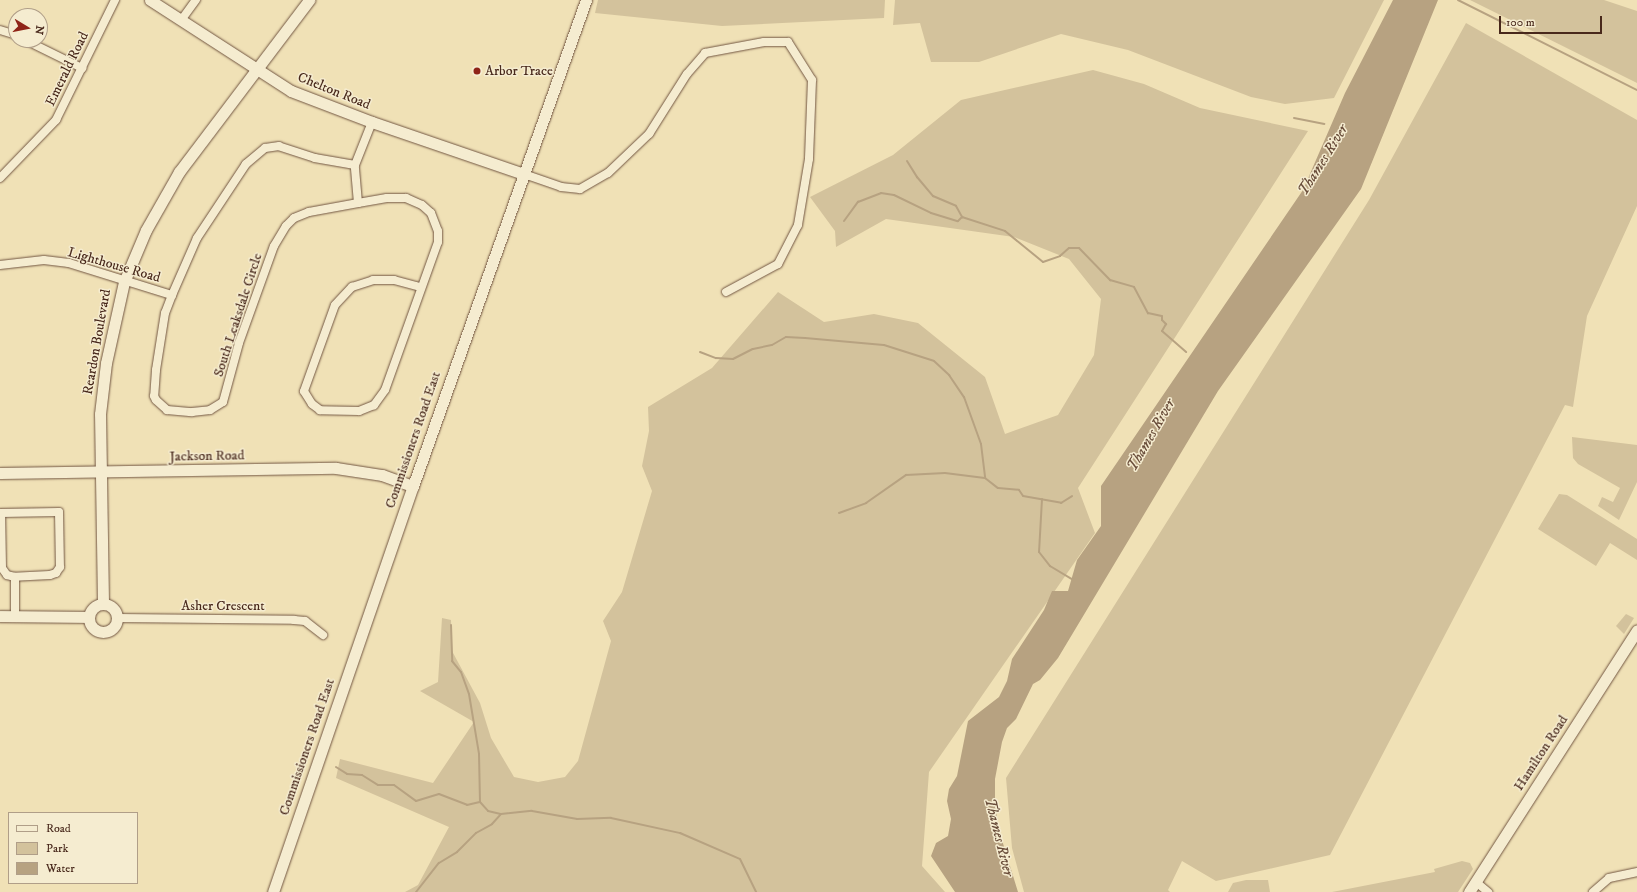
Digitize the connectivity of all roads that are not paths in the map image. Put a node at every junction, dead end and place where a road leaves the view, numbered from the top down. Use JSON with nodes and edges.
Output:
{"nodes":[{"id":1,"x":115,"y":0,"type":"edge"},
{"id":2,"x":150,"y":0,"type":"edge"},
{"id":3,"x":196,"y":0,"type":"edge"},
{"id":4,"x":309,"y":0,"type":"edge"},
{"id":5,"x":586,"y":0,"type":"edge"},
{"id":6,"x":182,"y":19,"type":"junction"},
{"id":7,"x":41,"y":48,"type":"edge"},
{"id":8,"x":82,"y":68,"type":"junction"},
{"id":9,"x":258,"y":70,"type":"junction"},
{"id":10,"x":372,"y":122,"type":"junction"},
{"id":11,"x":355,"y":165,"type":"junction"},
{"id":12,"x":524,"y":174,"type":"junction"},
{"id":13,"x":0,"y":178,"type":"edge"},
{"id":14,"x":358,"y":203,"type":"junction"},
{"id":15,"x":0,"y":264,"type":"edge"},
{"id":16,"x":124,"y":282,"type":"junction"},
{"id":17,"x":421,"y":287,"type":"junction"},
{"id":18,"x":726,"y":292,"type":"dead end"},
{"id":19,"x":172,"y":295,"type":"junction"},
{"id":20,"x":101,"y":472,"type":"junction"},
{"id":21,"x":0,"y":473,"type":"edge"},
{"id":22,"x":413,"y":486,"type":"junction"},
{"id":23,"x":15,"y":577,"type":"junction"},
{"id":24,"x":103,"y":603,"type":"junction"},
{"id":25,"x":0,"y":616,"type":"edge"},
{"id":26,"x":15,"y":616,"type":"junction"},
{"id":27,"x":89,"y":617,"type":"junction"},
{"id":28,"x":117,"y":618,"type":"junction"},
{"id":29,"x":1637,"y":630,"type":"edge"},
{"id":30,"x":323,"y":635,"type":"dead end"},
{"id":31,"x":1637,"y":872,"type":"edge"},
{"id":32,"x":1476,"y":882,"type":"junction"},
{"id":33,"x":273,"y":892,"type":"edge"},
{"id":34,"x":1469,"y":892,"type":"edge"},
{"id":35,"x":1488,"y":892,"type":"edge"},
{"id":36,"x":1593,"y":892,"type":"edge"}],
"edges":[{"from":1,"to":8,"type":"street","name":"Emerald Road"},
{"from":2,"to":6,"type":"main road","name":"Chelton Road"},
{"from":3,"to":6,"type":"street"},
{"from":4,"to":9,"type":"main road","name":"Reardon Boulevard"},
{"from":5,"to":12,"type":"main road","name":"Commissioners Road East"},
{"from":6,"to":9,"type":"main road","name":"Chelton Road"},
{"from":7,"to":8,"type":"street"},
{"from":8,"to":13,"type":"street","name":"Emerald Road"},
{"from":9,"to":10,"type":"main road","name":"Chelton Road"},
{"from":9,"to":16,"type":"main road","name":"Reardon Boulevard"},
{"from":10,"to":11,"type":"street"},
{"from":10,"to":12,"type":"main road","name":"Chelton Road"},
{"from":11,"to":14,"type":"street"},
{"from":11,"to":19,"type":"street","name":"South Leaksdale Circle"},
{"from":12,"to":18,"type":"street"},
{"from":12,"to":22,"type":"main road","name":"Commissioners Road East"},
{"from":14,"to":17,"type":"street"},
{"from":14,"to":19,"type":"street","name":"South Leaksdale Circle"},
{"from":15,"to":16,"type":"street","name":"Lighthouse Road"},
{"from":16,"to":19,"type":"street","name":"Lighthouse Road"},
{"from":16,"to":20,"type":"main road","name":"Reardon Boulevard"},
{"from":17,"to":17,"type":"street"},
{"from":20,"to":21,"type":"main road","name":"Jackson Road"},
{"from":20,"to":22,"type":"main road","name":"Jackson Road"},
{"from":20,"to":24,"type":"main road","name":"Reardon Boulevard"},
{"from":22,"to":33,"type":"main road","name":"Commissioners Road East"},
{"from":23,"to":23,"type":"street"},
{"from":23,"to":26,"type":"street"},
{"from":24,"to":27,"type":"main road"},
{"from":24,"to":28,"type":"main road"},
{"from":25,"to":26,"type":"main road"},
{"from":26,"to":27,"type":"main road"},
{"from":27,"to":28,"type":"main road"},
{"from":28,"to":30,"type":"street","name":"Asher Crescent"},
{"from":29,"to":32,"type":"main road","name":"Hamilton Road"},
{"from":31,"to":36,"type":"street"},
{"from":32,"to":34,"type":"main road","name":"Hamilton Road"},
{"from":32,"to":35,"type":"street"}]}
